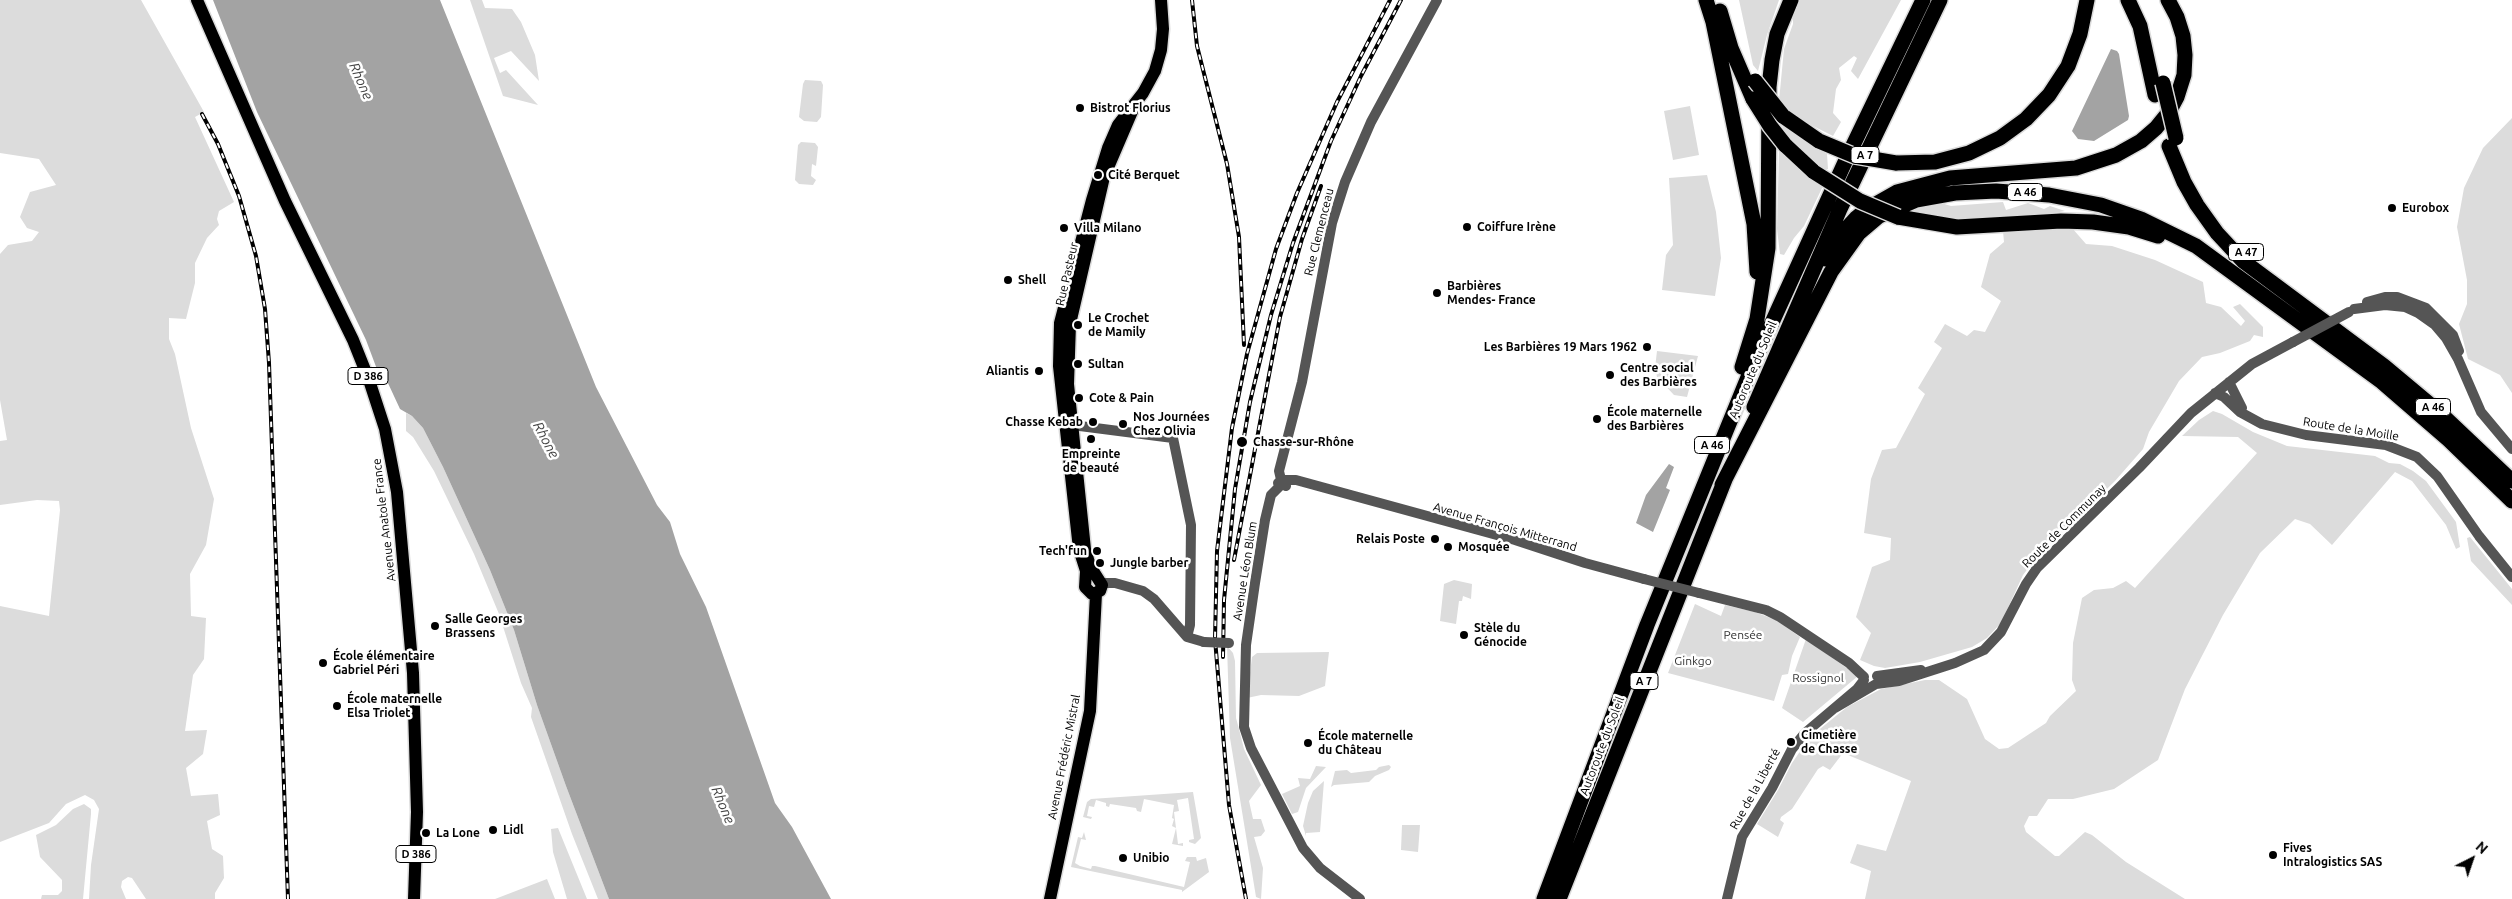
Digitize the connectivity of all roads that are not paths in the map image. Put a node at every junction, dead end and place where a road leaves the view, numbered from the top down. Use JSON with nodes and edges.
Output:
{"nodes":[{"id":1,"x":196,"y":0,"type":"edge"},
{"id":2,"x":1161,"y":0,"type":"edge"},
{"id":3,"x":1437,"y":0,"type":"edge"},
{"id":4,"x":1706,"y":0,"type":"edge"},
{"id":5,"x":1791,"y":0,"type":"edge"},
{"id":6,"x":1923,"y":0,"type":"edge"},
{"id":7,"x":1940,"y":0,"type":"edge"},
{"id":8,"x":2087,"y":0,"type":"edge"},
{"id":9,"x":2128,"y":0,"type":"edge"},
{"id":10,"x":2139,"y":0,"type":"edge"},
{"id":11,"x":2168,"y":0,"type":"edge"},
{"id":12,"x":1718,"y":5,"type":"edge"},
{"id":13,"x":2159,"y":89,"type":"junction"},
{"id":14,"x":2231,"y":272,"type":"junction"},
{"id":15,"x":2351,"y":310,"type":"junction"},
{"id":16,"x":1794,"y":312,"type":"junction"},
{"id":17,"x":2418,"y":313,"type":"junction"},
{"id":18,"x":2444,"y":325,"type":"junction"},
{"id":19,"x":1743,"y":365,"type":"junction"},
{"id":20,"x":2229,"y":382,"type":"junction"},
{"id":21,"x":2470,"y":388,"type":"junction"},
{"id":22,"x":2216,"y":393,"type":"junction"},
{"id":23,"x":2248,"y":417,"type":"junction"},
{"id":24,"x":1068,"y":420,"type":"junction"},
{"id":25,"x":2512,"y":449,"type":"edge"},
{"id":26,"x":2512,"y":480,"type":"edge"},
{"id":27,"x":1283,"y":484,"type":"junction"},
{"id":28,"x":1722,"y":486,"type":"junction"},
{"id":29,"x":2512,"y":501,"type":"edge"},
{"id":30,"x":1265,"y":520,"type":"junction"},
{"id":31,"x":1076,"y":523,"type":"junction"},
{"id":32,"x":1084,"y":542,"type":"junction"},
{"id":33,"x":1672,"y":562,"type":"junction"},
{"id":34,"x":2512,"y":577,"type":"edge"},
{"id":35,"x":1095,"y":586,"type":"junction"},
{"id":36,"x":1187,"y":637,"type":"junction"},
{"id":37,"x":1246,"y":645,"type":"junction"},
{"id":38,"x":1871,"y":679,"type":"junction"},
{"id":39,"x":414,"y":899,"type":"edge"},
{"id":40,"x":1050,"y":899,"type":"edge"},
{"id":41,"x":1360,"y":899,"type":"edge"},
{"id":42,"x":1544,"y":899,"type":"edge"},
{"id":43,"x":1559,"y":899,"type":"edge"},
{"id":44,"x":1727,"y":899,"type":"edge"}],
"edges":[{"from":1,"to":39,"type":"main road","name":"Avenue Anatole France","number":"D 386"},
{"from":2,"to":24,"type":"main road","name":"Rue Pasteur"},
{"from":3,"to":27,"type":"street","name":"Rue Clemenceau"},
{"from":4,"to":19,"type":"highway"},
{"from":5,"to":19,"type":"highway","number":"A 46"},
{"from":6,"to":33,"type":"highway","name":"Autoroute du Soleil","number":"A 7"},
{"from":7,"to":16,"type":"highway","name":"Autoroute du Soleil","number":"A 7"},
{"from":8,"to":12,"type":"highway","bridge":true},
{"from":9,"to":13,"type":"highway","number":"A 46"},
{"from":10,"to":13,"type":"highway"},
{"from":11,"to":16,"type":"highway"},
{"from":12,"to":14,"type":"highway","bridge":true},
{"from":13,"to":26,"type":"highway","number":"A 46"},
{"from":14,"to":28,"type":"highway","number":"A 46"},
{"from":14,"to":29,"type":"highway","number":"A 46"},
{"from":15,"to":17,"type":"street"},
{"from":15,"to":18,"type":"street","name":"Route de Communay"},
{"from":15,"to":20,"type":"street","name":"Route de Communay","bridge":true},
{"from":16,"to":28,"type":"highway","name":"Autoroute du Soleil","number":"A 7"},
{"from":17,"to":18,"type":"street"},
{"from":17,"to":21,"type":"street"},
{"from":18,"to":21,"type":"street","name":"Route de Communay"},
{"from":19,"to":33,"type":"highway","number":"A 46"},
{"from":20,"to":22,"type":"street","name":"Route de Communay"},
{"from":20,"to":23,"type":"street"},
{"from":21,"to":25,"type":"street"},
{"from":22,"to":23,"type":"street","name":"Route de la Moille"},
{"from":22,"to":38,"type":"street","name":"Route de Communay"},
{"from":23,"to":34,"type":"street","name":"Route de la Moille"},
{"from":24,"to":31,"type":"main road"},
{"from":24,"to":32,"type":"main road"},
{"from":24,"to":36,"type":"street"},
{"from":27,"to":30,"type":"street","name":"Avenue Léon Blum"},
{"from":27,"to":30,"type":"street"},
{"from":27,"to":38,"type":"street","name":"Avenue François Mitterrand","bridge":true},
{"from":28,"to":43,"type":"highway","name":"Autoroute du Soleil","number":"A 7"},
{"from":30,"to":37,"type":"street","name":"Avenue Léon Blum"},
{"from":31,"to":32,"type":"main road"},
{"from":31,"to":35,"type":"main road"},
{"from":32,"to":35,"type":"main road"},
{"from":33,"to":42,"type":"highway","name":"Autoroute du Soleil","number":"A 7"},
{"from":35,"to":36,"type":"street"},
{"from":35,"to":40,"type":"main road","name":"Avenue Frédéric Mistral"},
{"from":36,"to":37,"type":"street","bridge":true},
{"from":37,"to":41,"type":"street","name":"Avenue Léon Blum"},
{"from":38,"to":44,"type":"street","name":"Rue de la Liberté"}]}
